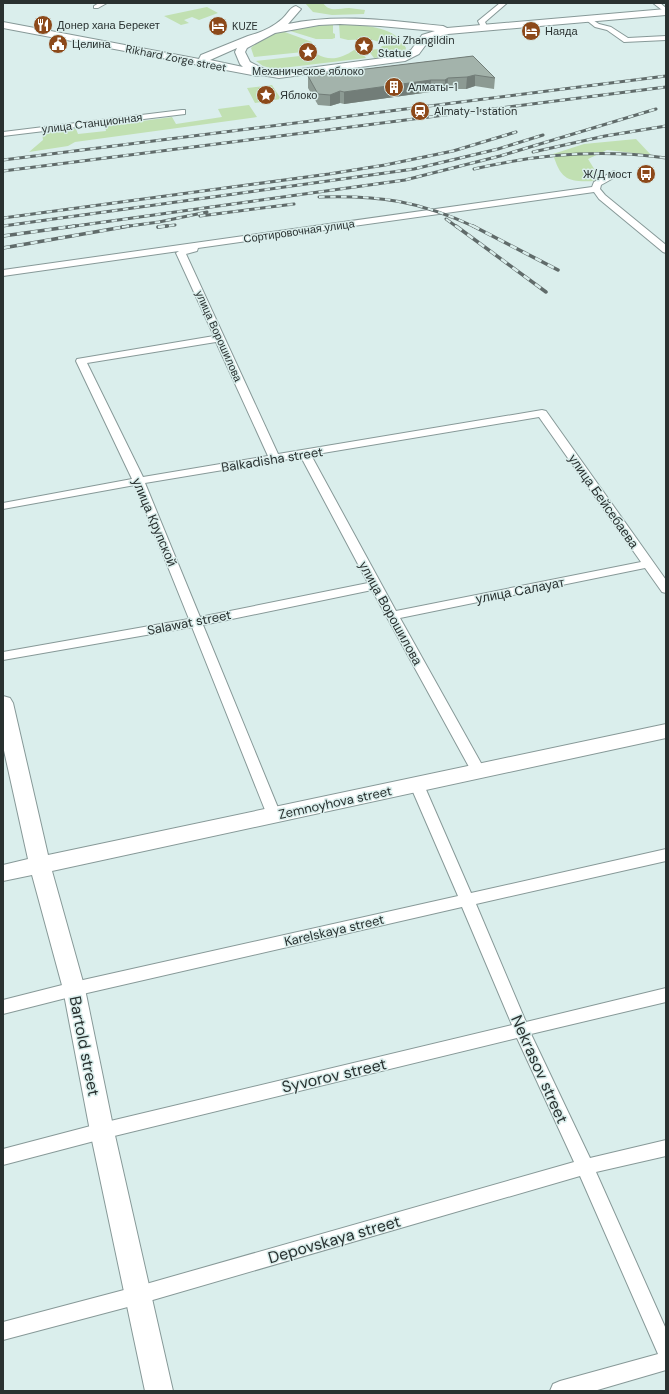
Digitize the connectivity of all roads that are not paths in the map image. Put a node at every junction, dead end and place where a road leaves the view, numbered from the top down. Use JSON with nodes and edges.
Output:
{"nodes":[{"id":1,"x":104,"y":3,"type":"edge"},
{"id":2,"x":504,"y":3,"type":"edge"},
{"id":3,"x":656,"y":3,"type":"edge"},
{"id":4,"x":294,"y":6,"type":"edge"},
{"id":5,"x":96,"y":7,"type":"dead end"},
{"id":6,"x":666,"y":11,"type":"edge"},
{"id":7,"x":588,"y":19,"type":"junction"},
{"id":8,"x":352,"y":21,"type":"junction"},
{"id":9,"x":3,"y":25,"type":"edge"},
{"id":10,"x":484,"y":28,"type":"junction"},
{"id":11,"x":460,"y":30,"type":"junction"},
{"id":12,"x":269,"y":32,"type":"junction"},
{"id":13,"x":666,"y":38,"type":"edge"},
{"id":14,"x":219,"y":51,"type":"junction"},
{"id":15,"x":415,"y":52,"type":"junction"},
{"id":16,"x":170,"y":57,"type":"junction"},
{"id":17,"x":210,"y":65,"type":"junction"},
{"id":18,"x":279,"y":75,"type":"junction"},
{"id":19,"x":182,"y":112,"type":"dead end"},
{"id":20,"x":3,"y":134,"type":"edge"},
{"id":21,"x":614,"y":174,"type":"dead end"},
{"id":22,"x":596,"y":189,"type":"junction"},
{"id":23,"x":223,"y":241,"type":"junction"},
{"id":24,"x":666,"y":250,"type":"edge"},
{"id":25,"x":3,"y":273,"type":"edge"},
{"id":26,"x":220,"y":338,"type":"junction"},
{"id":27,"x":542,"y":413,"type":"joint"},
{"id":28,"x":305,"y":454,"type":"junction"},
{"id":29,"x":274,"y":458,"type":"junction"},
{"id":30,"x":139,"y":481,"type":"junction"},
{"id":31,"x":3,"y":506,"type":"edge"},
{"id":32,"x":648,"y":564,"type":"junction"},
{"id":33,"x":375,"y":585,"type":"junction"},
{"id":34,"x":666,"y":590,"type":"edge"},
{"id":35,"x":392,"y":616,"type":"junction"},
{"id":36,"x":197,"y":622,"type":"junction"},
{"id":37,"x":3,"y":656,"type":"edge"},
{"id":38,"x":3,"y":703,"type":"edge"},
{"id":39,"x":666,"y":731,"type":"edge"},
{"id":40,"x":479,"y":772,"type":"junction"},
{"id":41,"x":417,"y":785,"type":"junction"},
{"id":42,"x":274,"y":815,"type":"junction"},
{"id":43,"x":666,"y":855,"type":"edge"},
{"id":44,"x":40,"y":865,"type":"junction"},
{"id":45,"x":3,"y":873,"type":"edge"},
{"id":46,"x":467,"y":900,"type":"junction"},
{"id":47,"x":74,"y":989,"type":"junction"},
{"id":48,"x":666,"y":995,"type":"edge"},
{"id":49,"x":3,"y":1007,"type":"edge"},
{"id":50,"x":522,"y":1030,"type":"junction"},
{"id":51,"x":102,"y":1131,"type":"junction"},
{"id":52,"x":666,"y":1148,"type":"edge"},
{"id":53,"x":3,"y":1157,"type":"edge"},
{"id":54,"x":585,"y":1167,"type":"junction"},
{"id":55,"x":139,"y":1295,"type":"junction"},
{"id":56,"x":3,"y":1330,"type":"edge"},
{"id":57,"x":666,"y":1351,"type":"edge"},
{"id":58,"x":666,"y":1361,"type":"edge"},
{"id":59,"x":159,"y":1391,"type":"edge"},
{"id":60,"x":560,"y":1391,"type":"edge"}],
"edges":[{"from":1,"to":5,"type":"street"},
{"from":2,"to":10,"type":"street"},
{"from":3,"to":6,"type":"street"},
{"from":4,"to":8,"type":"main road"},
{"from":4,"to":12,"type":"main road"},
{"from":6,"to":7,"type":"main road"},
{"from":7,"to":10,"type":"main road"},
{"from":7,"to":13,"type":"street"},
{"from":8,"to":11,"type":"main road"},
{"from":8,"to":12,"type":"main road"},
{"from":8,"to":15,"type":"main road"},
{"from":9,"to":16,"type":"main road","name":"Rikhard Zorge street"},
{"from":10,"to":11,"type":"main road"},
{"from":11,"to":15,"type":"main road"},
{"from":12,"to":14,"type":"main road"},
{"from":12,"to":18,"type":"main road"},
{"from":14,"to":16,"type":"main road"},
{"from":14,"to":17,"type":"main road"},
{"from":15,"to":18,"type":"main road"},
{"from":16,"to":17,"type":"main road","name":"Rikhard Zorge street"},
{"from":17,"to":18,"type":"main road","name":"Rikhard Zorge street"},
{"from":19,"to":20,"type":"street","name":"улица Станционная"},
{"from":21,"to":22,"type":"street"},
{"from":22,"to":23,"type":"street","name":"Сортировочная улица"},
{"from":22,"to":24,"type":"street"},
{"from":23,"to":25,"type":"street","name":"Сортировочная улица"},
{"from":23,"to":26,"type":"street","name":"улица Ворошилова"},
{"from":26,"to":29,"type":"street","name":"улица Ворошилова"},
{"from":26,"to":30,"type":"street","name":"улица Крупской"},
{"from":27,"to":28,"type":"street","name":"Balkadisha street"},
{"from":27,"to":32,"type":"street","name":"улица Бейсебаева"},
{"from":28,"to":29,"type":"street","name":"Balkadisha street"},
{"from":28,"to":33,"type":"street","name":"улица Ворошилова"},
{"from":29,"to":30,"type":"street","name":"Balkadisha street"},
{"from":30,"to":31,"type":"street","name":"Balkadisha street"},
{"from":30,"to":36,"type":"street","name":"улица Крупской"},
{"from":32,"to":34,"type":"street","name":"улица Бейсебаева"},
{"from":32,"to":35,"type":"street","name":"улица Салауат"},
{"from":33,"to":35,"type":"street","name":"улица Ворошилова"},
{"from":33,"to":36,"type":"street","name":"Salawat street"},
{"from":35,"to":40,"type":"street","name":"улица Ворошилова"},
{"from":36,"to":37,"type":"street","name":"Salawat street"},
{"from":36,"to":42,"type":"street","name":"улица Крупской"},
{"from":38,"to":44,"type":"main road","name":"Bartold street"},
{"from":39,"to":40,"type":"main road","name":"Zemnoyhova street"},
{"from":40,"to":41,"type":"main road","name":"Zemnoyhova street"},
{"from":41,"to":42,"type":"main road","name":"Zemnoyhova street"},
{"from":41,"to":46,"type":"street","name":"Nekrasov street"},
{"from":42,"to":44,"type":"main road","name":"Zemnoyhova street"},
{"from":43,"to":46,"type":"street","name":"Karelskaya street"},
{"from":44,"to":45,"type":"main road","name":"Zemnoyhova street"},
{"from":44,"to":47,"type":"main road","name":"Bartold street"},
{"from":46,"to":47,"type":"street","name":"Karelskaya street"},
{"from":46,"to":50,"type":"street","name":"Nekrasov street"},
{"from":47,"to":49,"type":"street","name":"Karelskaya street"},
{"from":47,"to":51,"type":"main road","name":"Bartold street"},
{"from":48,"to":50,"type":"street","name":"Syvorov street"},
{"from":50,"to":51,"type":"street","name":"Syvorov street"},
{"from":50,"to":54,"type":"street","name":"Nekrasov street"},
{"from":51,"to":53,"type":"street","name":"Syvorov street"},
{"from":51,"to":55,"type":"main road","name":"Bartold street"},
{"from":52,"to":54,"type":"street","name":"Depovskaya street"},
{"from":54,"to":55,"type":"street","name":"Depovskaya street"},
{"from":54,"to":57,"type":"street","name":"Nekrasov street"},
{"from":55,"to":56,"type":"street","name":"Depovskaya street"},
{"from":55,"to":59,"type":"main road","name":"Bartold street"},
{"from":58,"to":60,"type":"street"}]}
